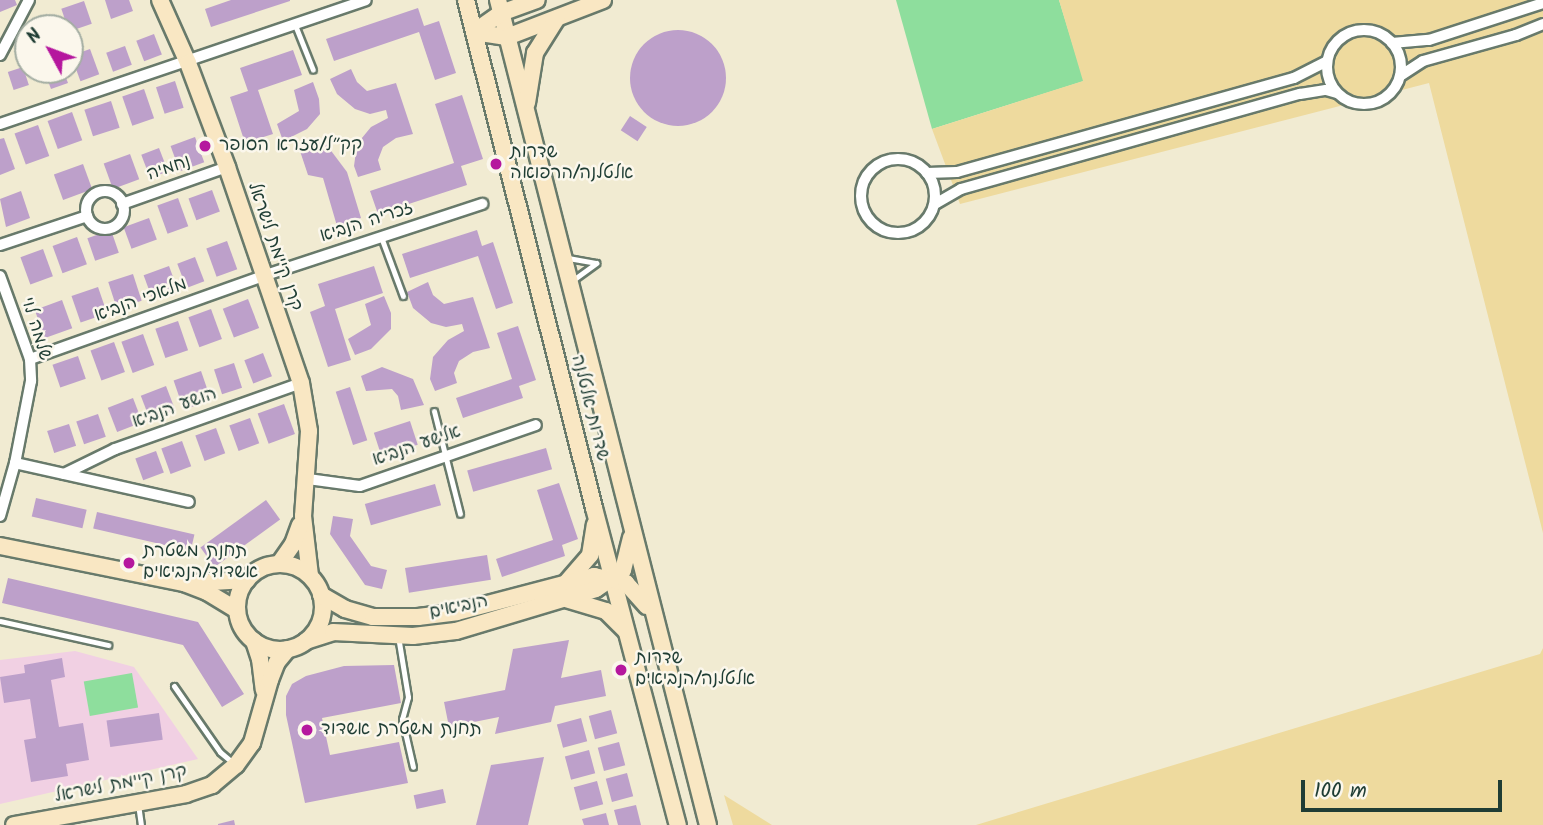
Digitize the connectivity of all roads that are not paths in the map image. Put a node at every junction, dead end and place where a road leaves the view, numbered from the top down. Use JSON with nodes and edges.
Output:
{"nodes":[{"id":1,"x":160,"y":0,"type":"edge"},
{"id":2,"x":366,"y":0,"type":"edge"},
{"id":3,"x":466,"y":0,"type":"edge"},
{"id":4,"x":537,"y":0,"type":"edge"},
{"id":5,"x":603,"y":0,"type":"edge"},
{"id":6,"x":32,"y":1,"type":"edge"},
{"id":7,"x":1543,"y":3,"type":"edge"},
{"id":8,"x":499,"y":7,"type":"edge"},
{"id":9,"x":557,"y":18,"type":"junction"},
{"id":10,"x":1543,"y":24,"type":"edge"},
{"id":11,"x":295,"y":25,"type":"junction"},
{"id":12,"x":474,"y":32,"type":"junction"},
{"id":13,"x":507,"y":37,"type":"junction"},
{"id":14,"x":1392,"y":43,"type":"junction"},
{"id":15,"x":0,"y":55,"type":"edge"},
{"id":16,"x":1328,"y":61,"type":"junction"},
{"id":17,"x":188,"y":63,"type":"junction"},
{"id":18,"x":313,"y":70,"type":"dead end"},
{"id":19,"x":1400,"y":76,"type":"junction"},
{"id":20,"x":1337,"y":93,"type":"junction"},
{"id":21,"x":526,"y":111,"type":"junction"},
{"id":22,"x":0,"y":124,"type":"edge"},
{"id":23,"x":226,"y":167,"type":"junction"},
{"id":24,"x":927,"y":173,"type":"junction"},
{"id":25,"x":122,"y":204,"type":"junction"},
{"id":26,"x":482,"y":204,"type":"dead end"},
{"id":27,"x":934,"y":204,"type":"junction"},
{"id":28,"x":87,"y":216,"type":"junction"},
{"id":29,"x":381,"y":237,"type":"junction"},
{"id":30,"x":0,"y":245,"type":"edge"},
{"id":31,"x":562,"y":256,"type":"junction"},
{"id":32,"x":0,"y":276,"type":"edge"},
{"id":33,"x":263,"y":276,"type":"junction"},
{"id":34,"x":569,"y":284,"type":"junction"},
{"id":35,"x":403,"y":296,"type":"dead end"},
{"id":36,"x":30,"y":359,"type":"junction"},
{"id":37,"x":301,"y":383,"type":"junction"},
{"id":38,"x":434,"y":411,"type":"dead end"},
{"id":39,"x":536,"y":425,"type":"dead end"},
{"id":40,"x":445,"y":456,"type":"junction"},
{"id":41,"x":15,"y":463,"type":"junction"},
{"id":42,"x":64,"y":474,"type":"junction"},
{"id":43,"x":307,"y":479,"type":"junction"},
{"id":44,"x":189,"y":502,"type":"dead end"},
{"id":45,"x":594,"y":508,"type":"junction"},
{"id":46,"x":460,"y":514,"type":"dead end"},
{"id":47,"x":0,"y":516,"type":"edge"},
{"id":48,"x":303,"y":516,"type":"junction"},
{"id":49,"x":632,"y":530,"type":"junction"},
{"id":50,"x":0,"y":546,"type":"edge"},
{"id":51,"x":279,"y":564,"type":"junction"},
{"id":52,"x":310,"y":576,"type":"junction"},
{"id":53,"x":614,"y":579,"type":"junction"},
{"id":54,"x":247,"y":580,"type":"junction"},
{"id":55,"x":184,"y":583,"type":"junction"},
{"id":56,"x":564,"y":592,"type":"junction"},
{"id":57,"x":321,"y":595,"type":"junction"},
{"id":58,"x":237,"y":610,"type":"junction"},
{"id":59,"x":385,"y":618,"type":"junction"},
{"id":60,"x":654,"y":620,"type":"junction"},
{"id":61,"x":0,"y":621,"type":"edge"},
{"id":62,"x":398,"y":636,"type":"junction"},
{"id":63,"x":629,"y":636,"type":"junction"},
{"id":64,"x":254,"y":641,"type":"junction"},
{"id":65,"x":306,"y":641,"type":"junction"},
{"id":66,"x":108,"y":645,"type":"dead end"},
{"id":67,"x":288,"y":649,"type":"junction"},
{"id":68,"x":174,"y":686,"type":"dead end"},
{"id":69,"x":264,"y":697,"type":"junction"},
{"id":70,"x":236,"y":765,"type":"junction"},
{"id":71,"x":413,"y":766,"type":"dead end"},
{"id":72,"x":137,"y":802,"type":"junction"},
{"id":73,"x":14,"y":825,"type":"edge"},
{"id":74,"x":141,"y":825,"type":"edge"},
{"id":75,"x":678,"y":825,"type":"edge"},
{"id":76,"x":708,"y":825,"type":"edge"}],
"edges":[{"from":1,"to":17,"type":"street","name":"קרן קיימת לישראל"},
{"from":2,"to":11,"type":"street"},
{"from":3,"to":12,"type":"street","name":"שדרות אלטלנה"},
{"from":4,"to":8,"type":"street"},
{"from":5,"to":9,"type":"street"},
{"from":6,"to":15,"type":"street"},
{"from":7,"to":14,"type":"street"},
{"from":8,"to":12,"type":"street"},
{"from":8,"to":13,"type":"street","name":"שדרות אלטלנה"},
{"from":9,"to":13,"type":"street"},
{"from":9,"to":21,"type":"street"},
{"from":10,"to":19,"type":"street"},
{"from":11,"to":17,"type":"street"},
{"from":11,"to":18,"type":"lane"},
{"from":12,"to":13,"type":"street"},
{"from":12,"to":45,"type":"street","name":"שדרות אלטלנה"},
{"from":13,"to":21,"type":"street","name":"שדרות אלטלנה"},
{"from":14,"to":16,"type":"street"},
{"from":14,"to":19,"type":"street"},
{"from":16,"to":20,"type":"street"},
{"from":16,"to":24,"type":"street"},
{"from":17,"to":22,"type":"street"},
{"from":17,"to":23,"type":"street","name":"קרן קיימת לישראל"},
{"from":19,"to":20,"type":"street"},
{"from":20,"to":27,"type":"street"},
{"from":21,"to":31,"type":"street","name":"שדרות אלטלנה"},
{"from":23,"to":25,"type":"street","name":"נחמיה"},
{"from":23,"to":33,"type":"street","name":"קרן קיימת לישראל"},
{"from":24,"to":27,"type":"street"},
{"from":24,"to":27,"type":"street"},
{"from":25,"to":28,"type":"street"},
{"from":25,"to":28,"type":"street"},
{"from":26,"to":29,"type":"street","name":"זכריה הנביא"},
{"from":28,"to":30,"type":"street"},
{"from":29,"to":33,"type":"street","name":"זכריה הנביא"},
{"from":29,"to":35,"type":"lane"},
{"from":31,"to":34,"type":"street","name":"שדרות אלטלנה"},
{"from":31,"to":34,"type":"lane"},
{"from":32,"to":36,"type":"street","name":"שלמה לוי"},
{"from":33,"to":36,"type":"street","name":"מלאכי הנביא"},
{"from":33,"to":37,"type":"street","name":"קרן קיימת לישראל"},
{"from":34,"to":49,"type":"street","name":"שדרות אלטלנה"},
{"from":36,"to":41,"type":"street","name":"שלמה לוי"},
{"from":37,"to":42,"type":"street","name":"הושע הנביא"},
{"from":37,"to":43,"type":"street","name":"קרן קיימת לישראל"},
{"from":38,"to":40,"type":"lane"},
{"from":39,"to":40,"type":"street","name":"אלישע הנביא"},
{"from":40,"to":43,"type":"street","name":"אלישע הנביא"},
{"from":40,"to":46,"type":"lane"},
{"from":41,"to":42,"type":"street"},
{"from":41,"to":47,"type":"street","name":"שלמה לוי"},
{"from":42,"to":44,"type":"street"},
{"from":43,"to":48,"type":"street","name":"קרן קיימת לישראל"},
{"from":45,"to":53,"type":"street","name":"שדרות אלטלנה"},
{"from":45,"to":56,"type":"street"},
{"from":48,"to":51,"type":"street","name":"קרן קיימת לישראל"},
{"from":48,"to":52,"type":"street","name":"קרן קיימת לישראל"},
{"from":49,"to":53,"type":"street"},
{"from":49,"to":60,"type":"street","name":"שדרות אלטלנה"},
{"from":50,"to":55,"type":"street"},
{"from":51,"to":52,"type":"street"},
{"from":51,"to":54,"type":"street"},
{"from":52,"to":57,"type":"street"},
{"from":53,"to":56,"type":"street","name":"הנביאים"},
{"from":53,"to":60,"type":"street"},
{"from":53,"to":63,"type":"street","name":"שדרות אלטלנה"},
{"from":54,"to":55,"type":"street"},
{"from":54,"to":58,"type":"street"},
{"from":55,"to":58,"type":"street"},
{"from":56,"to":59,"type":"street","name":"הנביאים"},
{"from":56,"to":62,"type":"street","name":"הנביאים"},
{"from":56,"to":63,"type":"street"},
{"from":57,"to":59,"type":"street","name":"הנביאים"},
{"from":57,"to":65,"type":"street"},
{"from":58,"to":64,"type":"street"},
{"from":59,"to":62,"type":"lane"},
{"from":60,"to":76,"type":"street","name":"שדרות אלטלנה"},
{"from":61,"to":66,"type":"lane"},
{"from":62,"to":65,"type":"street","name":"הנביאים"},
{"from":62,"to":71,"type":"lane"},
{"from":63,"to":75,"type":"street","name":"שדרות אלטלנה"},
{"from":64,"to":67,"type":"street"},
{"from":64,"to":69,"type":"street","name":"קרן קיימת לישראל"},
{"from":65,"to":67,"type":"street"},
{"from":67,"to":69,"type":"street","name":"קרן קיימת לישראל"},
{"from":68,"to":70,"type":"lane"},
{"from":69,"to":70,"type":"street","name":"קרן קיימת לישראל"},
{"from":70,"to":72,"type":"street","name":"קרן קיימת לישראל"},
{"from":72,"to":73,"type":"street","name":"קרן קיימת לישראל"},
{"from":72,"to":74,"type":"lane"}]}
